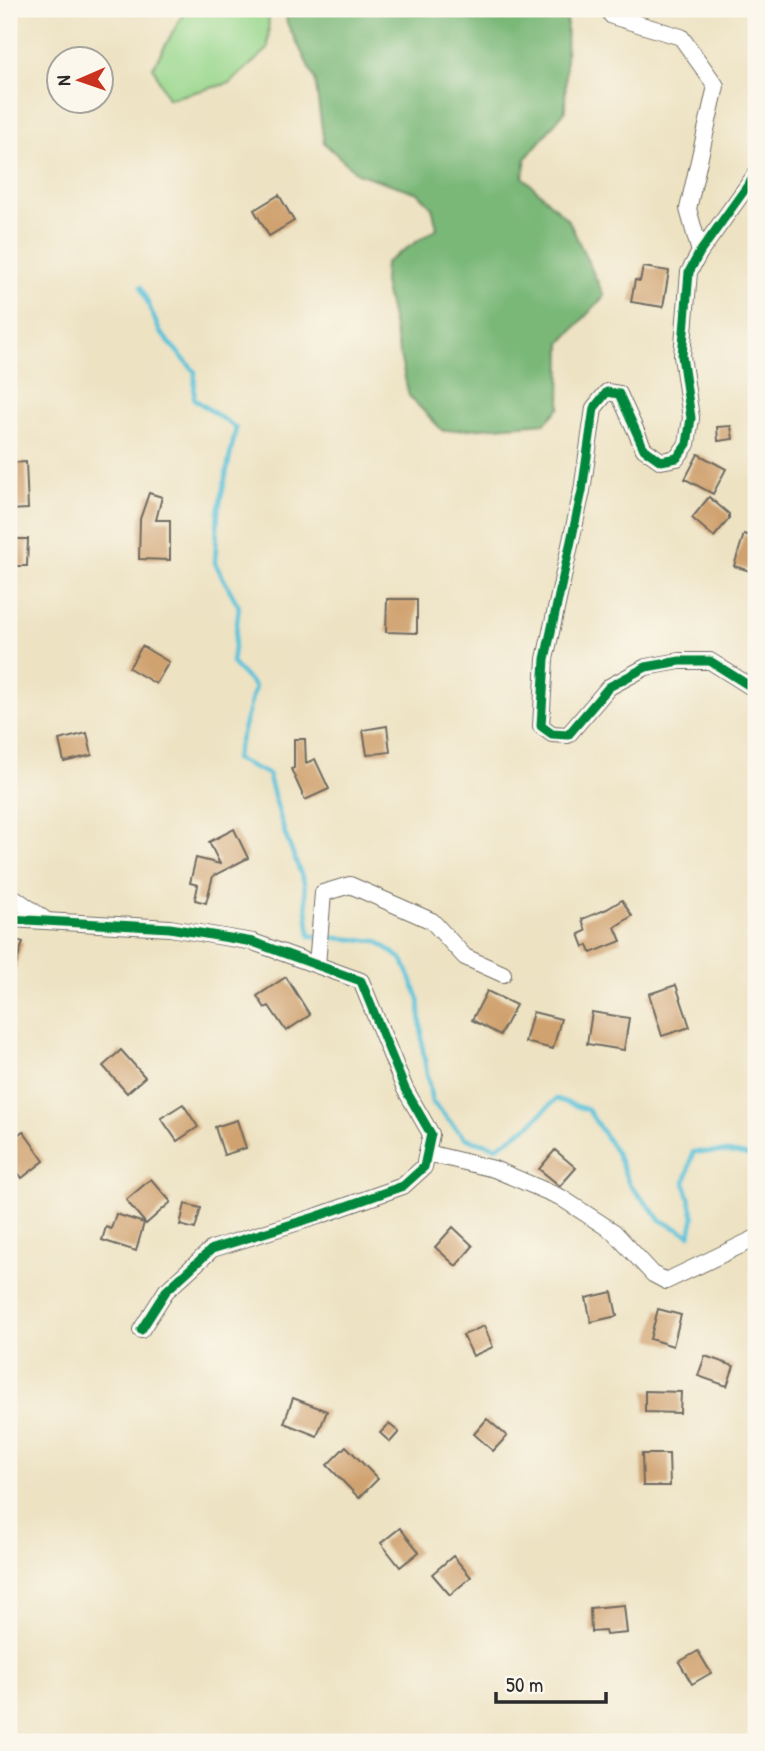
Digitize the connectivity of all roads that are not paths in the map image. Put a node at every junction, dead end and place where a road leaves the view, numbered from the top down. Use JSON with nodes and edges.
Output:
{"nodes":[{"id":1,"x":608,"y":9,"type":"edge"},
{"id":2,"x":756,"y":174,"type":"edge"},
{"id":3,"x":700,"y":252,"type":"junction"},
{"id":4,"x":756,"y":690,"type":"edge"},
{"id":5,"x":9,"y":894,"type":"edge"},
{"id":6,"x":9,"y":919,"type":"edge"},
{"id":7,"x":47,"y":921,"type":"junction"},
{"id":8,"x":317,"y":965,"type":"junction"},
{"id":9,"x":503,"y":974,"type":"dead end"},
{"id":10,"x":427,"y":1153,"type":"junction"},
{"id":11,"x":756,"y":1238,"type":"edge"},
{"id":12,"x":141,"y":1330,"type":"dead end"}],
"edges":[{"from":1,"to":3,"type":"street"},
{"from":2,"to":3,"type":"street"},
{"from":3,"to":4,"type":"street"},
{"from":5,"to":7,"type":"street"},
{"from":6,"to":7,"type":"street"},
{"from":7,"to":8,"type":"street"},
{"from":8,"to":9,"type":"street"},
{"from":8,"to":10,"type":"street"},
{"from":10,"to":11,"type":"street"},
{"from":10,"to":12,"type":"street"}]}
